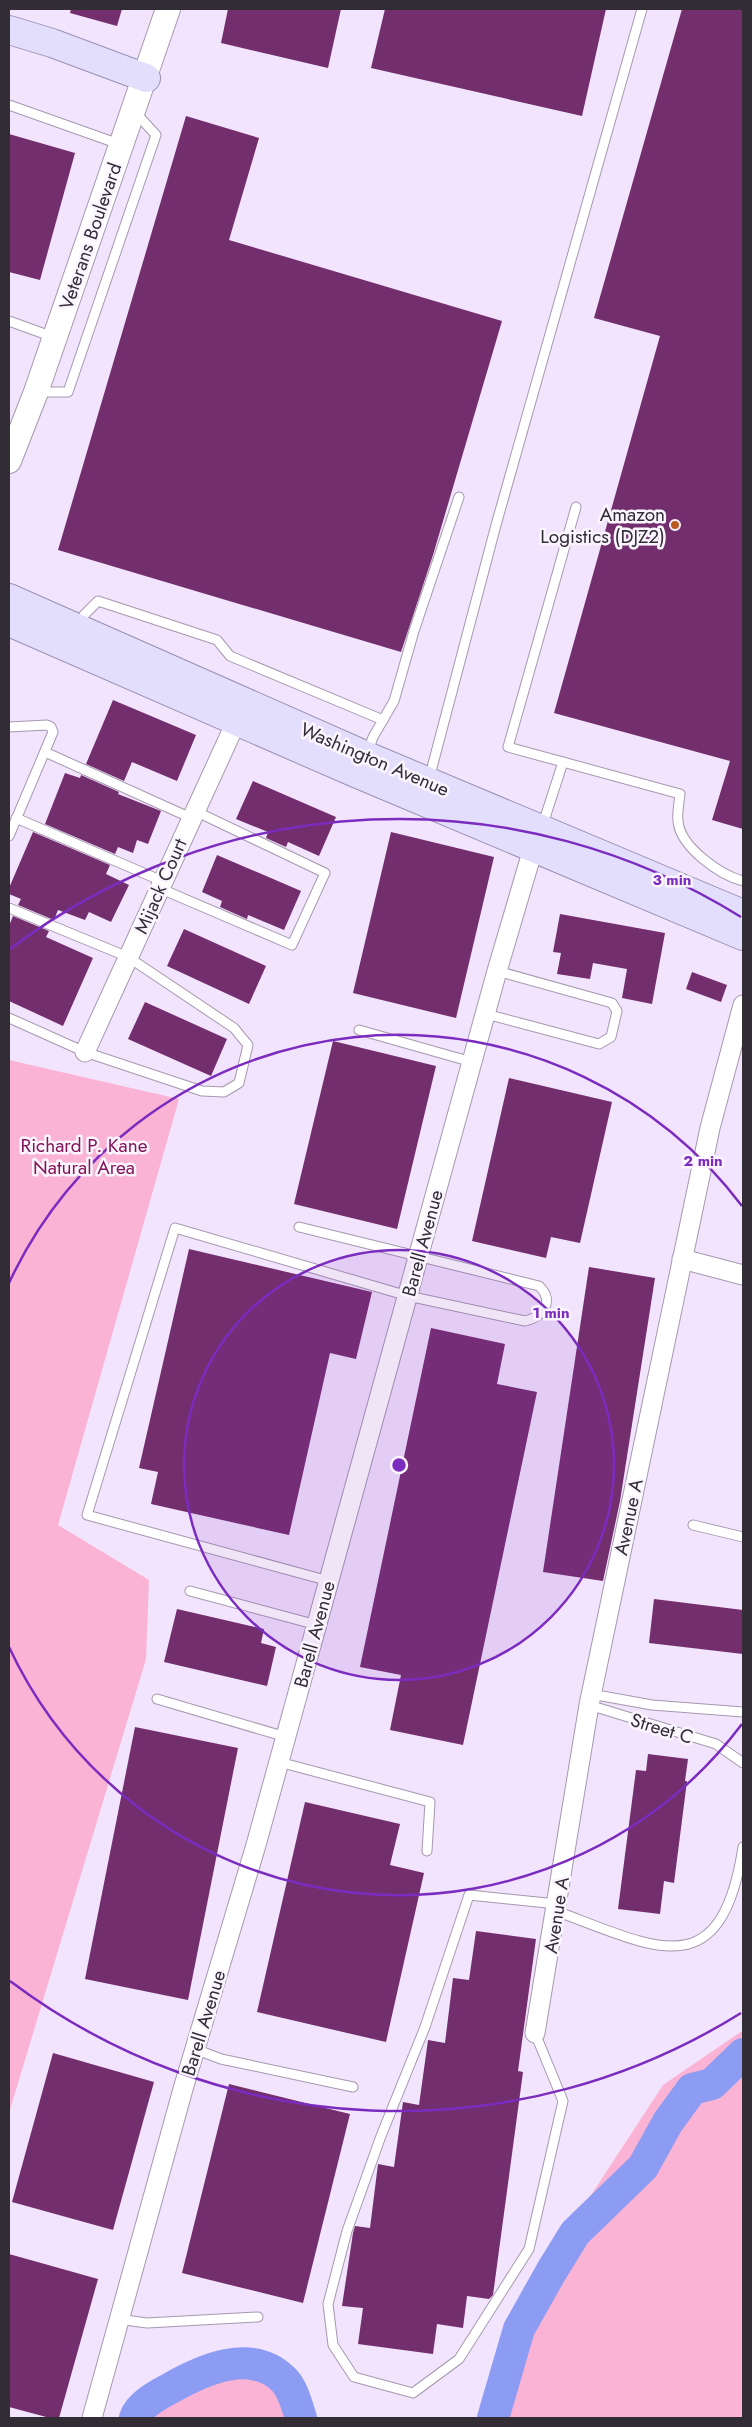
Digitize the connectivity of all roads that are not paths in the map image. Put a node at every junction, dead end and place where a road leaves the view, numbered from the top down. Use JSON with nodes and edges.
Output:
{"nodes":[{"id":1,"x":168,"y":9,"type":"edge"},
{"id":2,"x":642,"y":9,"type":"edge"},
{"id":3,"x":9,"y":30,"type":"edge"},
{"id":4,"x":146,"y":78,"type":"junction"},
{"id":5,"x":9,"y":105,"type":"edge"},
{"id":6,"x":134,"y":111,"type":"junction"},
{"id":7,"x":122,"y":145,"type":"junction"},
{"id":8,"x":9,"y":322,"type":"edge"},
{"id":9,"x":54,"y":338,"type":"junction"},
{"id":10,"x":36,"y":392,"type":"junction"},
{"id":11,"x":11,"y":452,"type":"edge"},
{"id":12,"x":459,"y":497,"type":"dead end"},
{"id":13,"x":576,"y":507,"type":"dead end"},
{"id":14,"x":9,"y":579,"type":"edge"},
{"id":15,"x":15,"y":609,"type":"edge"},
{"id":16,"x":77,"y":629,"type":"junction"},
{"id":17,"x":237,"y":720,"type":"junction"},
{"id":18,"x":383,"y":720,"type":"junction"},
{"id":19,"x":9,"y":727,"type":"edge"},
{"id":20,"x":45,"y":752,"type":"junction"},
{"id":21,"x":366,"y":756,"type":"junction"},
{"id":22,"x":563,"y":762,"type":"junction"},
{"id":23,"x":428,"y":782,"type":"junction"},
{"id":24,"x":193,"y":814,"type":"junction"},
{"id":25,"x":16,"y":818,"type":"junction"},
{"id":26,"x":9,"y":836,"type":"edge"},
{"id":27,"x":537,"y":839,"type":"junction"},
{"id":28,"x":743,"y":881,"type":"edge"},
{"id":29,"x":161,"y":884,"type":"junction"},
{"id":30,"x":9,"y":908,"type":"edge"},
{"id":31,"x":743,"y":914,"type":"edge"},
{"id":32,"x":743,"y":936,"type":"edge"},
{"id":33,"x":128,"y":957,"type":"junction"},
{"id":34,"x":497,"y":971,"type":"junction"},
{"id":35,"x":743,"y":1005,"type":"edge"},
{"id":36,"x":486,"y":1014,"type":"junction"},
{"id":37,"x":9,"y":1018,"type":"edge"},
{"id":38,"x":359,"y":1030,"type":"dead end"},
{"id":39,"x":85,"y":1052,"type":"junction"},
{"id":40,"x":472,"y":1062,"type":"junction"},
{"id":41,"x":299,"y":1227,"type":"dead end"},
{"id":42,"x":419,"y":1256,"type":"junction"},
{"id":43,"x":682,"y":1258,"type":"junction"},
{"id":44,"x":743,"y":1275,"type":"edge"},
{"id":45,"x":408,"y":1296,"type":"junction"},
{"id":46,"x":693,"y":1526,"type":"dead end"},
{"id":47,"x":743,"y":1537,"type":"edge"},
{"id":48,"x":329,"y":1581,"type":"junction"},
{"id":49,"x":190,"y":1591,"type":"dead end"},
{"id":50,"x":317,"y":1626,"type":"junction"},
{"id":51,"x":157,"y":1699,"type":"dead end"},
{"id":52,"x":590,"y":1699,"type":"junction"},
{"id":53,"x":743,"y":1712,"type":"edge"},
{"id":54,"x":286,"y":1737,"type":"junction"},
{"id":55,"x":279,"y":1762,"type":"junction"},
{"id":56,"x":743,"y":1763,"type":"edge"},
{"id":57,"x":743,"y":1847,"type":"edge"},
{"id":58,"x":427,"y":1851,"type":"dead end"},
{"id":59,"x":557,"y":1908,"type":"junction"},
{"id":60,"x":535,"y":2033,"type":"joint"},
{"id":61,"x":195,"y":2049,"type":"junction"},
{"id":62,"x":353,"y":2087,"type":"dead end"},
{"id":63,"x":258,"y":2317,"type":"dead end"},
{"id":64,"x":118,"y":2318,"type":"junction"},
{"id":65,"x":92,"y":2418,"type":"edge"}],
"edges":[{"from":1,"to":4,"type":"street","name":"Veterans Boulevard"},
{"from":2,"to":23,"type":"lane"},
{"from":3,"to":4,"type":"main road"},
{"from":4,"to":6,"type":"street","name":"Veterans Boulevard"},
{"from":5,"to":7,"type":"lane"},
{"from":6,"to":7,"type":"street","name":"Veterans Boulevard"},
{"from":6,"to":10,"type":"lane"},
{"from":7,"to":9,"type":"street","name":"Veterans Boulevard"},
{"from":8,"to":9,"type":"lane"},
{"from":9,"to":10,"type":"street","name":"Veterans Boulevard"},
{"from":10,"to":11,"type":"street","name":"Veterans Boulevard"},
{"from":12,"to":18,"type":"lane"},
{"from":13,"to":22,"type":"lane"},
{"from":14,"to":15,"type":"main road"},
{"from":15,"to":16,"type":"main road","name":"Washington Avenue"},
{"from":15,"to":17,"type":"main road","name":"Washington Avenue"},
{"from":16,"to":18,"type":"lane"},
{"from":16,"to":21,"type":"main road","name":"Washington Avenue"},
{"from":17,"to":24,"type":"street","name":"Mijack Court"},
{"from":17,"to":27,"type":"main road","name":"Washington Avenue"},
{"from":18,"to":21,"type":"lane"},
{"from":19,"to":20,"type":"lane"},
{"from":20,"to":24,"type":"lane"},
{"from":20,"to":25,"type":"lane"},
{"from":21,"to":23,"type":"main road","name":"Washington Avenue"},
{"from":22,"to":27,"type":"lane"},
{"from":22,"to":28,"type":"lane"},
{"from":23,"to":27,"type":"main road","name":"Washington Avenue"},
{"from":24,"to":29,"type":"street","name":"Mijack Court"},
{"from":24,"to":29,"type":"lane"},
{"from":25,"to":26,"type":"lane"},
{"from":25,"to":29,"type":"lane"},
{"from":27,"to":31,"type":"main road","name":"Washington Avenue"},
{"from":27,"to":32,"type":"main road","name":"Washington Avenue"},
{"from":27,"to":34,"type":"street","name":"Barell Avenue"},
{"from":29,"to":33,"type":"street","name":"Mijack Court"},
{"from":30,"to":33,"type":"lane"},
{"from":33,"to":39,"type":"street","name":"Mijack Court"},
{"from":33,"to":39,"type":"lane"},
{"from":34,"to":36,"type":"street","name":"Barell Avenue"},
{"from":34,"to":36,"type":"lane"},
{"from":35,"to":43,"type":"street","name":"Avenue A"},
{"from":36,"to":40,"type":"street","name":"Barell Avenue"},
{"from":37,"to":39,"type":"lane"},
{"from":38,"to":40,"type":"lane"},
{"from":40,"to":42,"type":"street","name":"Barell Avenue"},
{"from":41,"to":42,"type":"lane"},
{"from":42,"to":45,"type":"street","name":"Barell Avenue"},
{"from":42,"to":45,"type":"lane"},
{"from":43,"to":44,"type":"street"},
{"from":43,"to":52,"type":"street","name":"Avenue A"},
{"from":45,"to":48,"type":"street","name":"Barell Avenue"},
{"from":45,"to":48,"type":"lane"},
{"from":46,"to":47,"type":"lane"},
{"from":48,"to":50,"type":"street","name":"Barell Avenue"},
{"from":49,"to":50,"type":"lane"},
{"from":50,"to":54,"type":"street","name":"Barell Avenue"},
{"from":51,"to":54,"type":"lane"},
{"from":52,"to":53,"type":"lane"},
{"from":52,"to":56,"type":"lane","name":"Street C"},
{"from":52,"to":59,"type":"street","name":"Avenue A"},
{"from":54,"to":55,"type":"street","name":"Barell Avenue"},
{"from":55,"to":58,"type":"lane"},
{"from":55,"to":61,"type":"street","name":"Barell Avenue"},
{"from":57,"to":59,"type":"lane"},
{"from":59,"to":60,"type":"street","name":"Avenue A"},
{"from":59,"to":60,"type":"lane"},
{"from":61,"to":62,"type":"lane"},
{"from":61,"to":64,"type":"street","name":"Barell Avenue"},
{"from":63,"to":64,"type":"lane"},
{"from":64,"to":65,"type":"street","name":"Barell Avenue"}]}
